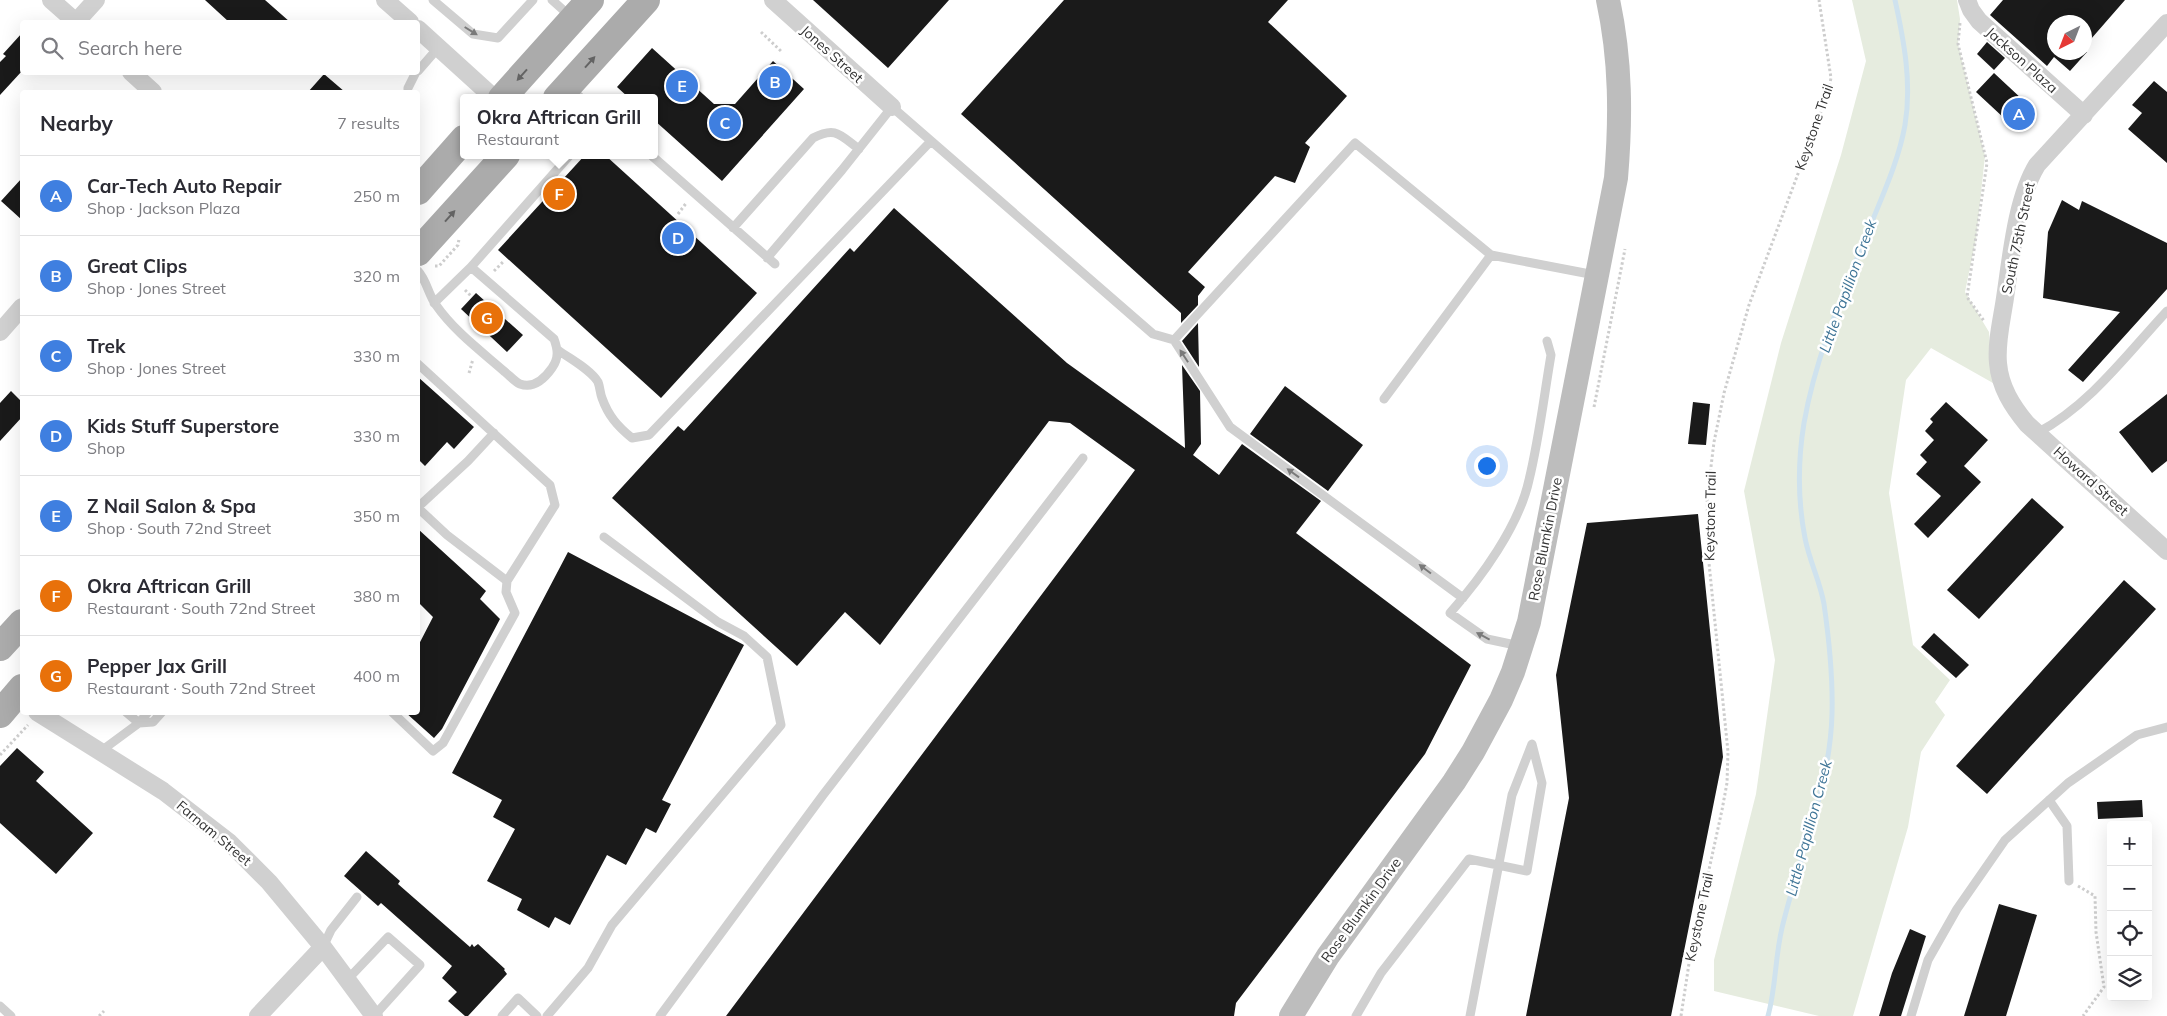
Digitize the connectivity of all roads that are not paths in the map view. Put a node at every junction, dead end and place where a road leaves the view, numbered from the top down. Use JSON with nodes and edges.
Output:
{"nodes":[{"id":1,"x":51,"y":0,"type":"edge"},
{"id":2,"x":96,"y":0,"type":"edge"},
{"id":3,"x":385,"y":0,"type":"edge"},
{"id":4,"x":433,"y":0,"type":"edge"},
{"id":5,"x":533,"y":0,"type":"edge"},
{"id":6,"x":552,"y":0,"type":"edge"},
{"id":7,"x":646,"y":0,"type":"edge"},
{"id":8,"x":773,"y":0,"type":"edge"},
{"id":9,"x":1608,"y":0,"type":"edge"},
{"id":10,"x":1967,"y":0,"type":"edge"},
{"id":11,"x":582,"y":9,"type":"edge"},
{"id":12,"x":74,"y":20,"type":"edge"},
{"id":13,"x":78,"y":20,"type":"edge"},
{"id":14,"x":408,"y":20,"type":"edge"},
{"id":15,"x":2167,"y":23,"type":"edge"},
{"id":16,"x":420,"y":31,"type":"edge"},
{"id":17,"x":438,"y":48,"type":"junction"},
{"id":18,"x":420,"y":69,"type":"edge"},
{"id":19,"x":134,"y":75,"type":"edge"},
{"id":20,"x":415,"y":75,"type":"edge"},
{"id":21,"x":152,"y":90,"type":"edge"},
{"id":22,"x":408,"y":90,"type":"edge"},
{"id":23,"x":490,"y":94,"type":"edge"},
{"id":24,"x":506,"y":94,"type":"edge"},
{"id":25,"x":569,"y":94,"type":"edge"},
{"id":26,"x":892,"y":108,"type":"junction"},
{"id":27,"x":2084,"y":115,"type":"junction"},
{"id":28,"x":931,"y":141,"type":"junction"},
{"id":29,"x":460,"y":144,"type":"edge"},
{"id":30,"x":858,"y":149,"type":"junction"},
{"id":31,"x":502,"y":159,"type":"edge"},
{"id":32,"x":566,"y":159,"type":"edge"},
{"id":33,"x":655,"y":159,"type":"edge"},
{"id":34,"x":420,"y":189,"type":"edge"},
{"id":35,"x":733,"y":228,"type":"junction"},
{"id":36,"x":420,"y":250,"type":"edge"},
{"id":37,"x":1491,"y":254,"type":"junction"},
{"id":38,"x":767,"y":258,"type":"junction"},
{"id":39,"x":775,"y":264,"type":"dead end"},
{"id":40,"x":471,"y":267,"type":"junction"},
{"id":41,"x":420,"y":273,"type":"edge"},
{"id":42,"x":1597,"y":275,"type":"junction"},
{"id":43,"x":434,"y":303,"type":"junction"},
{"id":44,"x":20,"y":309,"type":"edge"},
{"id":45,"x":2167,"y":311,"type":"edge"},
{"id":46,"x":0,"y":332,"type":"edge"},
{"id":47,"x":1174,"y":340,"type":"junction"},
{"id":48,"x":1547,"y":341,"type":"dead end"},
{"id":49,"x":558,"y":350,"type":"junction"},
{"id":50,"x":420,"y":366,"type":"edge"},
{"id":51,"x":1384,"y":399,"type":"dead end"},
{"id":52,"x":2016,"y":410,"type":"joint"},
{"id":53,"x":494,"y":433,"type":"junction"},
{"id":54,"x":2037,"y":433,"type":"junction"},
{"id":55,"x":1083,"y":458,"type":"dead end"},
{"id":56,"x":420,"y":506,"type":"edge"},
{"id":57,"x":420,"y":510,"type":"edge"},
{"id":58,"x":604,"y":537,"type":"dead end"},
{"id":59,"x":2167,"y":550,"type":"edge"},
{"id":60,"x":507,"y":581,"type":"junction"},
{"id":61,"x":1463,"y":598,"type":"junction"},
{"id":62,"x":20,"y":625,"type":"edge"},
{"id":63,"x":1521,"y":646,"type":"junction"},
{"id":64,"x":0,"y":647,"type":"edge"},
{"id":65,"x":40,"y":715,"type":"edge"},
{"id":66,"x":130,"y":715,"type":"edge"},
{"id":67,"x":146,"y":715,"type":"edge"},
{"id":68,"x":159,"y":715,"type":"edge"},
{"id":69,"x":395,"y":715,"type":"edge"},
{"id":70,"x":139,"y":723,"type":"junction"},
{"id":71,"x":2167,"y":727,"type":"edge"},
{"id":72,"x":101,"y":751,"type":"junction"},
{"id":73,"x":2049,"y":800,"type":"junction"},
{"id":74,"x":1500,"y":866,"type":"junction"},
{"id":75,"x":2069,"y":881,"type":"road end"},
{"id":76,"x":357,"y":897,"type":"dead end"},
{"id":77,"x":323,"y":947,"type":"junction"},
{"id":78,"x":348,"y":978,"type":"junction"},
{"id":79,"x":0,"y":1006,"type":"edge"},
{"id":80,"x":11,"y":1016,"type":"edge"},
{"id":81,"x":258,"y":1016,"type":"edge"},
{"id":82,"x":374,"y":1016,"type":"edge"},
{"id":83,"x":502,"y":1016,"type":"edge"},
{"id":84,"x":537,"y":1016,"type":"edge"},
{"id":85,"x":547,"y":1016,"type":"edge"},
{"id":86,"x":660,"y":1016,"type":"edge"},
{"id":87,"x":1291,"y":1016,"type":"edge"},
{"id":88,"x":1356,"y":1016,"type":"edge"},
{"id":89,"x":1470,"y":1016,"type":"edge"},
{"id":90,"x":1911,"y":1016,"type":"edge"}],
"edges":[{"from":1,"to":12,"type":"street"},
{"from":2,"to":13,"type":"street"},
{"from":3,"to":14,"type":"street"},
{"from":4,"to":5,"type":"lane","one_way":true},
{"from":6,"to":11,"type":"lane"},
{"from":25,"to":7,"type":"main road","one_way":true},
{"from":8,"to":26,"type":"street","name":"Jones Street"},
{"from":9,"to":42,"type":"main road","name":"Rose Blumkin Drive"},
{"from":10,"to":27,"type":"street","name":"Jackson Plaza"},
{"from":11,"to":24,"type":"main road","one_way":true},
{"from":15,"to":27,"type":"street","name":"South 75th Street"},
{"from":16,"to":17,"type":"street"},
{"from":17,"to":18,"type":"lane"},
{"from":17,"to":23,"type":"street"},
{"from":19,"to":21,"type":"street"},
{"from":20,"to":22,"type":"lane"},
{"from":26,"to":28,"type":"lane"},
{"from":26,"to":30,"type":"lane"},
{"from":27,"to":52,"type":"street","name":"South 75th Street"},
{"from":28,"to":47,"type":"lane"},
{"from":28,"to":49,"type":"lane"},
{"from":29,"to":34,"type":"main road"},
{"from":30,"to":35,"type":"lane"},
{"from":30,"to":38,"type":"lane"},
{"from":36,"to":31,"type":"main road","one_way":true},
{"from":32,"to":40,"type":"lane"},
{"from":33,"to":35,"type":"lane"},
{"from":35,"to":38,"type":"lane"},
{"from":37,"to":42,"type":"lane"},
{"from":37,"to":47,"type":"lane"},
{"from":37,"to":51,"type":"lane"},
{"from":38,"to":39,"type":"lane"},
{"from":40,"to":43,"type":"lane"},
{"from":40,"to":49,"type":"lane"},
{"from":41,"to":43,"type":"lane"},
{"from":42,"to":63,"type":"main road","name":"Rose Blumkin Drive"},
{"from":43,"to":49,"type":"lane"},
{"from":44,"to":46,"type":"street"},
{"from":45,"to":54,"type":"lane"},
{"from":61,"to":47,"type":"lane","one_way":true},
{"from":48,"to":61,"type":"lane"},
{"from":50,"to":53,"type":"lane"},
{"from":52,"to":54,"type":"street","name":"Howard Street"},
{"from":53,"to":56,"type":"lane"},
{"from":53,"to":60,"type":"lane"},
{"from":54,"to":59,"type":"street","name":"Howard Street"},
{"from":55,"to":86,"type":"lane"},
{"from":57,"to":60,"type":"lane"},
{"from":58,"to":85,"type":"lane"},
{"from":60,"to":69,"type":"lane"},
{"from":63,"to":61,"type":"lane","one_way":true},
{"from":62,"to":64,"type":"main road"},
{"from":63,"to":87,"type":"main road","name":"Rose Blumkin Drive"},
{"from":65,"to":72,"type":"street","name":"Farnam Street"},
{"from":66,"to":70,"type":"lane"},
{"from":67,"to":70,"type":"lane"},
{"from":68,"to":70,"type":"lane"},
{"from":70,"to":72,"type":"lane"},
{"from":71,"to":73,"type":"lane"},
{"from":72,"to":77,"type":"street","name":"Farnam Street"},
{"from":73,"to":75,"type":"lane"},
{"from":73,"to":90,"type":"lane"},
{"from":74,"to":74,"type":"lane"},
{"from":74,"to":88,"type":"lane"},
{"from":74,"to":89,"type":"lane"},
{"from":76,"to":77,"type":"lane"},
{"from":77,"to":78,"type":"street","name":"Farnam Street"},
{"from":77,"to":81,"type":"street"},
{"from":78,"to":82,"type":"street","name":"Farnam Street"},
{"from":78,"to":82,"type":"lane"},
{"from":79,"to":80,"type":"lane"},
{"from":83,"to":84,"type":"lane"}]}
